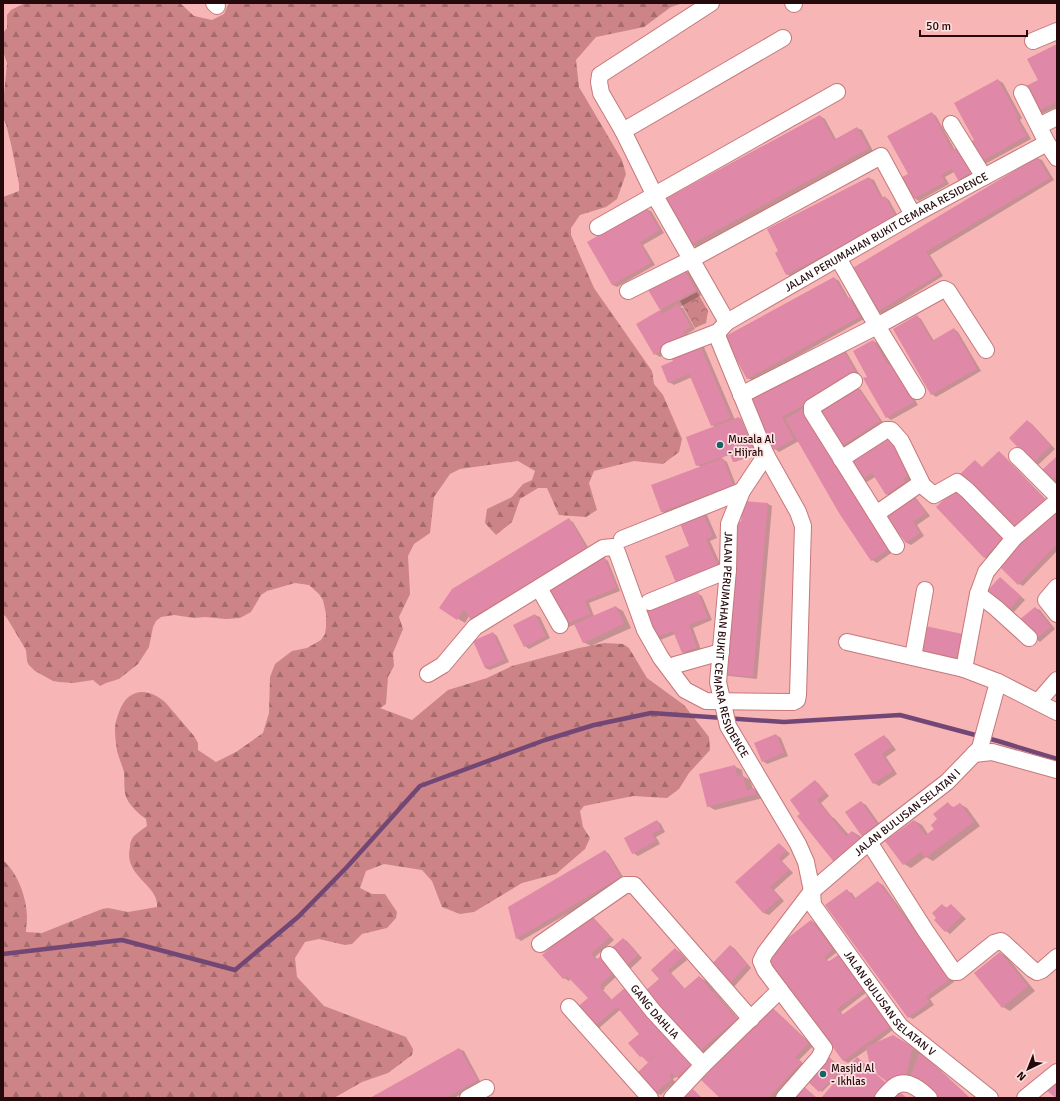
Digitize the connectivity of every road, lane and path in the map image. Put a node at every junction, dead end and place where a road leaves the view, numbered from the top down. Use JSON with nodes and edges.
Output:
{"nodes":[{"id":1,"x":711,"y":3,"type":"edge"},
{"id":2,"x":1057,"y":31,"type":"edge"},
{"id":3,"x":783,"y":38,"type":"dead end"},
{"id":4,"x":1033,"y":41,"type":"dead end"},
{"id":5,"x":837,"y":92,"type":"dead end"},
{"id":6,"x":1022,"y":93,"type":"dead end"},
{"id":7,"x":1057,"y":117,"type":"edge"},
{"id":8,"x":951,"y":124,"type":"dead end"},
{"id":9,"x":1039,"y":126,"type":"junction"},
{"id":10,"x":623,"y":131,"type":"junction"},
{"id":11,"x":1047,"y":143,"type":"junction"},
{"id":12,"x":1057,"y":158,"type":"edge"},
{"id":13,"x":984,"y":177,"type":"junction"},
{"id":14,"x":655,"y":196,"type":"junction"},
{"id":15,"x":913,"y":215,"type":"junction"},
{"id":16,"x":598,"y":227,"type":"dead end"},
{"id":17,"x":838,"y":258,"type":"junction"},
{"id":18,"x":692,"y":259,"type":"junction"},
{"id":19,"x":628,"y":291,"type":"dead end"},
{"id":20,"x":877,"y":326,"type":"junction"},
{"id":21,"x":722,"y":327,"type":"junction"},
{"id":22,"x":986,"y":350,"type":"dead end"},
{"id":23,"x":669,"y":351,"type":"dead end"},
{"id":24,"x":854,"y":381,"type":"dead end"},
{"id":25,"x":917,"y":391,"type":"dead end"},
{"id":26,"x":741,"y":395,"type":"junction"},
{"id":27,"x":766,"y":456,"type":"junction"},
{"id":28,"x":1017,"y":456,"type":"dead end"},
{"id":29,"x":841,"y":459,"type":"junction"},
{"id":30,"x":923,"y":486,"type":"junction"},
{"id":31,"x":742,"y":491,"type":"junction"},
{"id":32,"x":1056,"y":500,"type":"edge"},
{"id":33,"x":876,"y":514,"type":"junction"},
{"id":34,"x":1014,"y":538,"type":"junction"},
{"id":35,"x":622,"y":540,"type":"dead end"},
{"id":36,"x":896,"y":546,"type":"dead end"},
{"id":37,"x":728,"y":570,"type":"junction"},
{"id":38,"x":1057,"y":587,"type":"edge"},
{"id":39,"x":539,"y":588,"type":"junction"},
{"id":40,"x":925,"y":590,"type":"dead end"},
{"id":41,"x":978,"y":594,"type":"junction"},
{"id":42,"x":649,"y":602,"type":"dead end"},
{"id":43,"x":1057,"y":614,"type":"edge"},
{"id":44,"x":560,"y":625,"type":"dead end"},
{"id":45,"x":1029,"y":638,"type":"dead end"},
{"id":46,"x":847,"y":642,"type":"dead end"},
{"id":47,"x":720,"y":652,"type":"junction"},
{"id":48,"x":913,"y":657,"type":"junction"},
{"id":49,"x":675,"y":665,"type":"dead end"},
{"id":50,"x":964,"y":669,"type":"junction"},
{"id":51,"x":428,"y":674,"type":"dead end"},
{"id":52,"x":1057,"y":680,"type":"edge"},
{"id":53,"x":998,"y":682,"type":"junction"},
{"id":54,"x":1038,"y":702,"type":"junction"},
{"id":55,"x":1057,"y":712,"type":"edge"},
{"id":56,"x":725,"y":714,"type":"junction"},
{"id":57,"x":977,"y":751,"type":"junction"},
{"id":58,"x":1057,"y":770,"type":"edge"},
{"id":59,"x":869,"y":842,"type":"junction"},
{"id":60,"x":812,"y":891,"type":"junction"},
{"id":61,"x":540,"y":944,"type":"dead end"},
{"id":62,"x":609,"y":955,"type":"dead end"},
{"id":63,"x":1057,"y":957,"type":"edge"},
{"id":64,"x":780,"y":990,"type":"junction"},
{"id":65,"x":570,"y":1007,"type":"dead end"},
{"id":66,"x":750,"y":1019,"type":"junction"},
{"id":67,"x":704,"y":1065,"type":"junction"},
{"id":68,"x":1057,"y":1072,"type":"edge"},
{"id":69,"x":486,"y":1088,"type":"dead end"},
{"id":70,"x":468,"y":1098,"type":"edge"},
{"id":71,"x":650,"y":1098,"type":"edge"},
{"id":72,"x":672,"y":1098,"type":"edge"},
{"id":73,"x":784,"y":1098,"type":"edge"},
{"id":74,"x":883,"y":1098,"type":"edge"},
{"id":75,"x":929,"y":1098,"type":"edge"},
{"id":76,"x":990,"y":1098,"type":"edge"},
{"id":77,"x":1025,"y":1098,"type":"edge"}],
"edges":[{"from":1,"to":10,"type":"street"},
{"from":2,"to":4,"type":"street"},
{"from":3,"to":10,"type":"street"},
{"from":5,"to":14,"type":"street"},
{"from":6,"to":9,"type":"street"},
{"from":7,"to":9,"type":"street"},
{"from":8,"to":13,"type":"street"},
{"from":9,"to":11,"type":"street"},
{"from":10,"to":14,"type":"street"},
{"from":11,"to":12,"type":"street"},
{"from":11,"to":13,"type":"street","name":"JALAN PERUMAHAN BUKIT CEMARA RESIDENCE"},
{"from":13,"to":15,"type":"street","name":"JALAN PERUMAHAN BUKIT CEMARA RESIDENCE"},
{"from":14,"to":16,"type":"street"},
{"from":14,"to":18,"type":"street"},
{"from":15,"to":17,"type":"street","name":"JALAN PERUMAHAN BUKIT CEMARA RESIDENCE"},
{"from":15,"to":18,"type":"street"},
{"from":17,"to":20,"type":"street"},
{"from":17,"to":21,"type":"street","name":"JALAN PERUMAHAN BUKIT CEMARA RESIDENCE"},
{"from":18,"to":19,"type":"street"},
{"from":18,"to":21,"type":"street"},
{"from":20,"to":22,"type":"street"},
{"from":20,"to":25,"type":"street"},
{"from":20,"to":26,"type":"street"},
{"from":21,"to":23,"type":"street","name":"JALAN PERUMAHAN BUKIT CEMARA RESIDENCE"},
{"from":21,"to":26,"type":"street"},
{"from":24,"to":29,"type":"street"},
{"from":26,"to":27,"type":"street"},
{"from":27,"to":31,"type":"street","name":"JALAN PERUMAHAN BUKIT CEMARA RESIDENCE"},
{"from":27,"to":56,"type":"street"},
{"from":28,"to":32,"type":"street"},
{"from":29,"to":30,"type":"street"},
{"from":29,"to":33,"type":"street"},
{"from":30,"to":33,"type":"street"},
{"from":30,"to":34,"type":"street"},
{"from":31,"to":35,"type":"street"},
{"from":31,"to":37,"type":"street","name":"JALAN PERUMAHAN BUKIT CEMARA RESIDENCE"},
{"from":32,"to":34,"type":"street"},
{"from":33,"to":36,"type":"street"},
{"from":34,"to":41,"type":"street"},
{"from":37,"to":42,"type":"street"},
{"from":37,"to":47,"type":"street","name":"JALAN PERUMAHAN BUKIT CEMARA RESIDENCE"},
{"from":38,"to":43,"type":"street"},
{"from":39,"to":44,"type":"street"},
{"from":39,"to":51,"type":"street"},
{"from":39,"to":56,"type":"street"},
{"from":40,"to":48,"type":"street"},
{"from":41,"to":45,"type":"street"},
{"from":41,"to":50,"type":"street"},
{"from":46,"to":48,"type":"street"},
{"from":47,"to":49,"type":"street"},
{"from":47,"to":56,"type":"street","name":"JALAN PERUMAHAN BUKIT CEMARA RESIDENCE"},
{"from":48,"to":50,"type":"street"},
{"from":50,"to":53,"type":"street"},
{"from":52,"to":54,"type":"street"},
{"from":53,"to":54,"type":"street"},
{"from":53,"to":57,"type":"street","name":"JALAN BULUSAN SELATAN I"},
{"from":54,"to":55,"type":"street"},
{"from":56,"to":60,"type":"street","name":"JALAN PERUMAHAN BUKIT CEMARA RESIDENCE"},
{"from":57,"to":58,"type":"street"},
{"from":57,"to":59,"type":"street","name":"JALAN BULUSAN SELATAN I"},
{"from":59,"to":60,"type":"street","name":"JALAN BULUSAN SELATAN I"},
{"from":59,"to":63,"type":"street"},
{"from":60,"to":64,"type":"street","name":"JALAN BULUSAN SELATAN I"},
{"from":60,"to":76,"type":"street","name":"JALAN BULUSAN SELATAN V"},
{"from":61,"to":66,"type":"street"},
{"from":62,"to":67,"type":"street","name":"GANG DAHLIA"},
{"from":64,"to":66,"type":"street"},
{"from":64,"to":73,"type":"street"},
{"from":65,"to":71,"type":"street"},
{"from":66,"to":67,"type":"street"},
{"from":67,"to":72,"type":"street"},
{"from":68,"to":77,"type":"street"},
{"from":69,"to":70,"type":"street"},
{"from":74,"to":75,"type":"street"}]}
